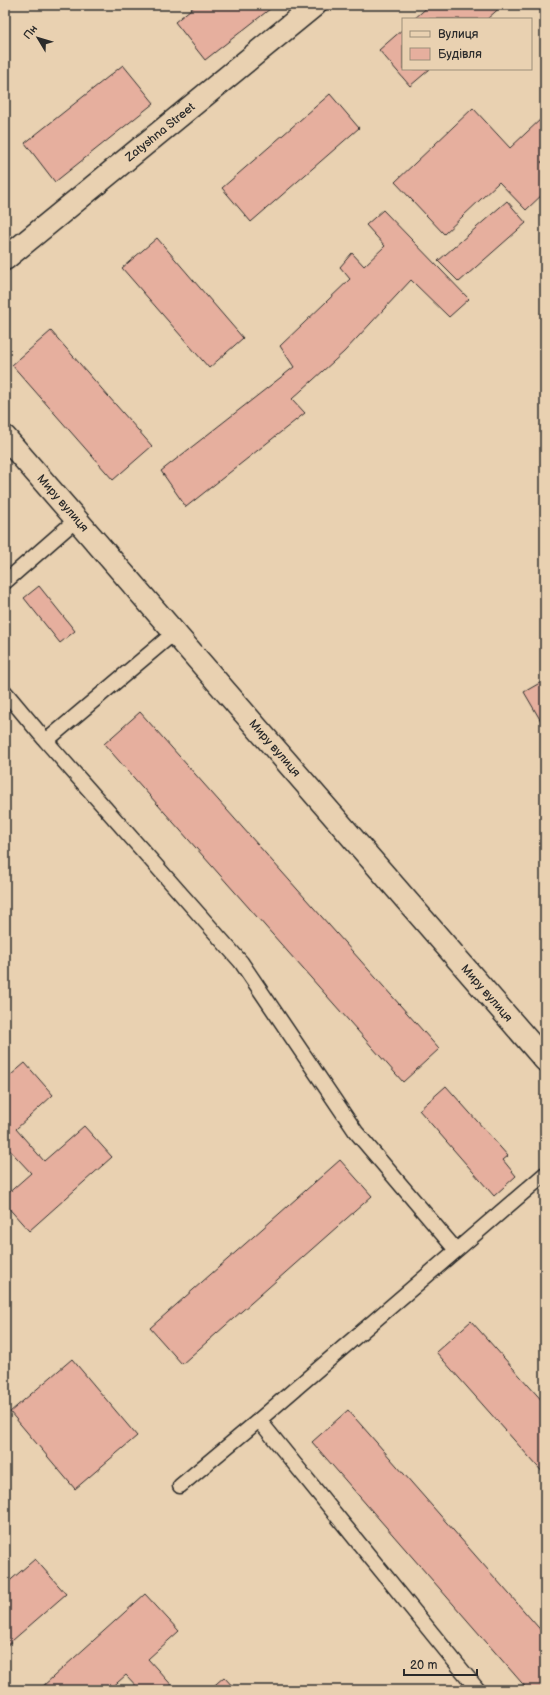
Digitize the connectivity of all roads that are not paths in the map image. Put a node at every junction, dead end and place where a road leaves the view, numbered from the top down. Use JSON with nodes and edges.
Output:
{"nodes":[{"id":1,"x":315,"y":5,"type":"edge"},
{"id":2,"x":5,"y":259,"type":"edge"},
{"id":3,"x":5,"y":437,"type":"edge"},
{"id":4,"x":76,"y":519,"type":"junction"},
{"id":5,"x":5,"y":582,"type":"edge"},
{"id":6,"x":175,"y":632,"type":"junction"},
{"id":7,"x":5,"y":692,"type":"edge"},
{"id":8,"x":46,"y":740,"type":"junction"},
{"id":9,"x":545,"y":1060,"type":"edge"},
{"id":10,"x":545,"y":1174,"type":"edge"},
{"id":11,"x":456,"y":1250,"type":"junction"},
{"id":12,"x":259,"y":1420,"type":"junction"},
{"id":13,"x":180,"y":1486,"type":"dead end"},
{"id":14,"x":478,"y":1690,"type":"edge"}],
"edges":[{"from":1,"to":2,"type":"street","name":"Zatyshna Street"},
{"from":3,"to":4,"type":"street","name":"Миру вулиця"},
{"from":4,"to":5,"type":"lane"},
{"from":4,"to":6,"type":"street","name":"Миру вулиця"},
{"from":6,"to":8,"type":"lane"},
{"from":6,"to":9,"type":"street","name":"Миру вулиця"},
{"from":7,"to":8,"type":"lane"},
{"from":8,"to":11,"type":"lane"},
{"from":10,"to":11,"type":"lane"},
{"from":11,"to":12,"type":"lane"},
{"from":12,"to":13,"type":"lane"},
{"from":12,"to":14,"type":"lane"}]}
